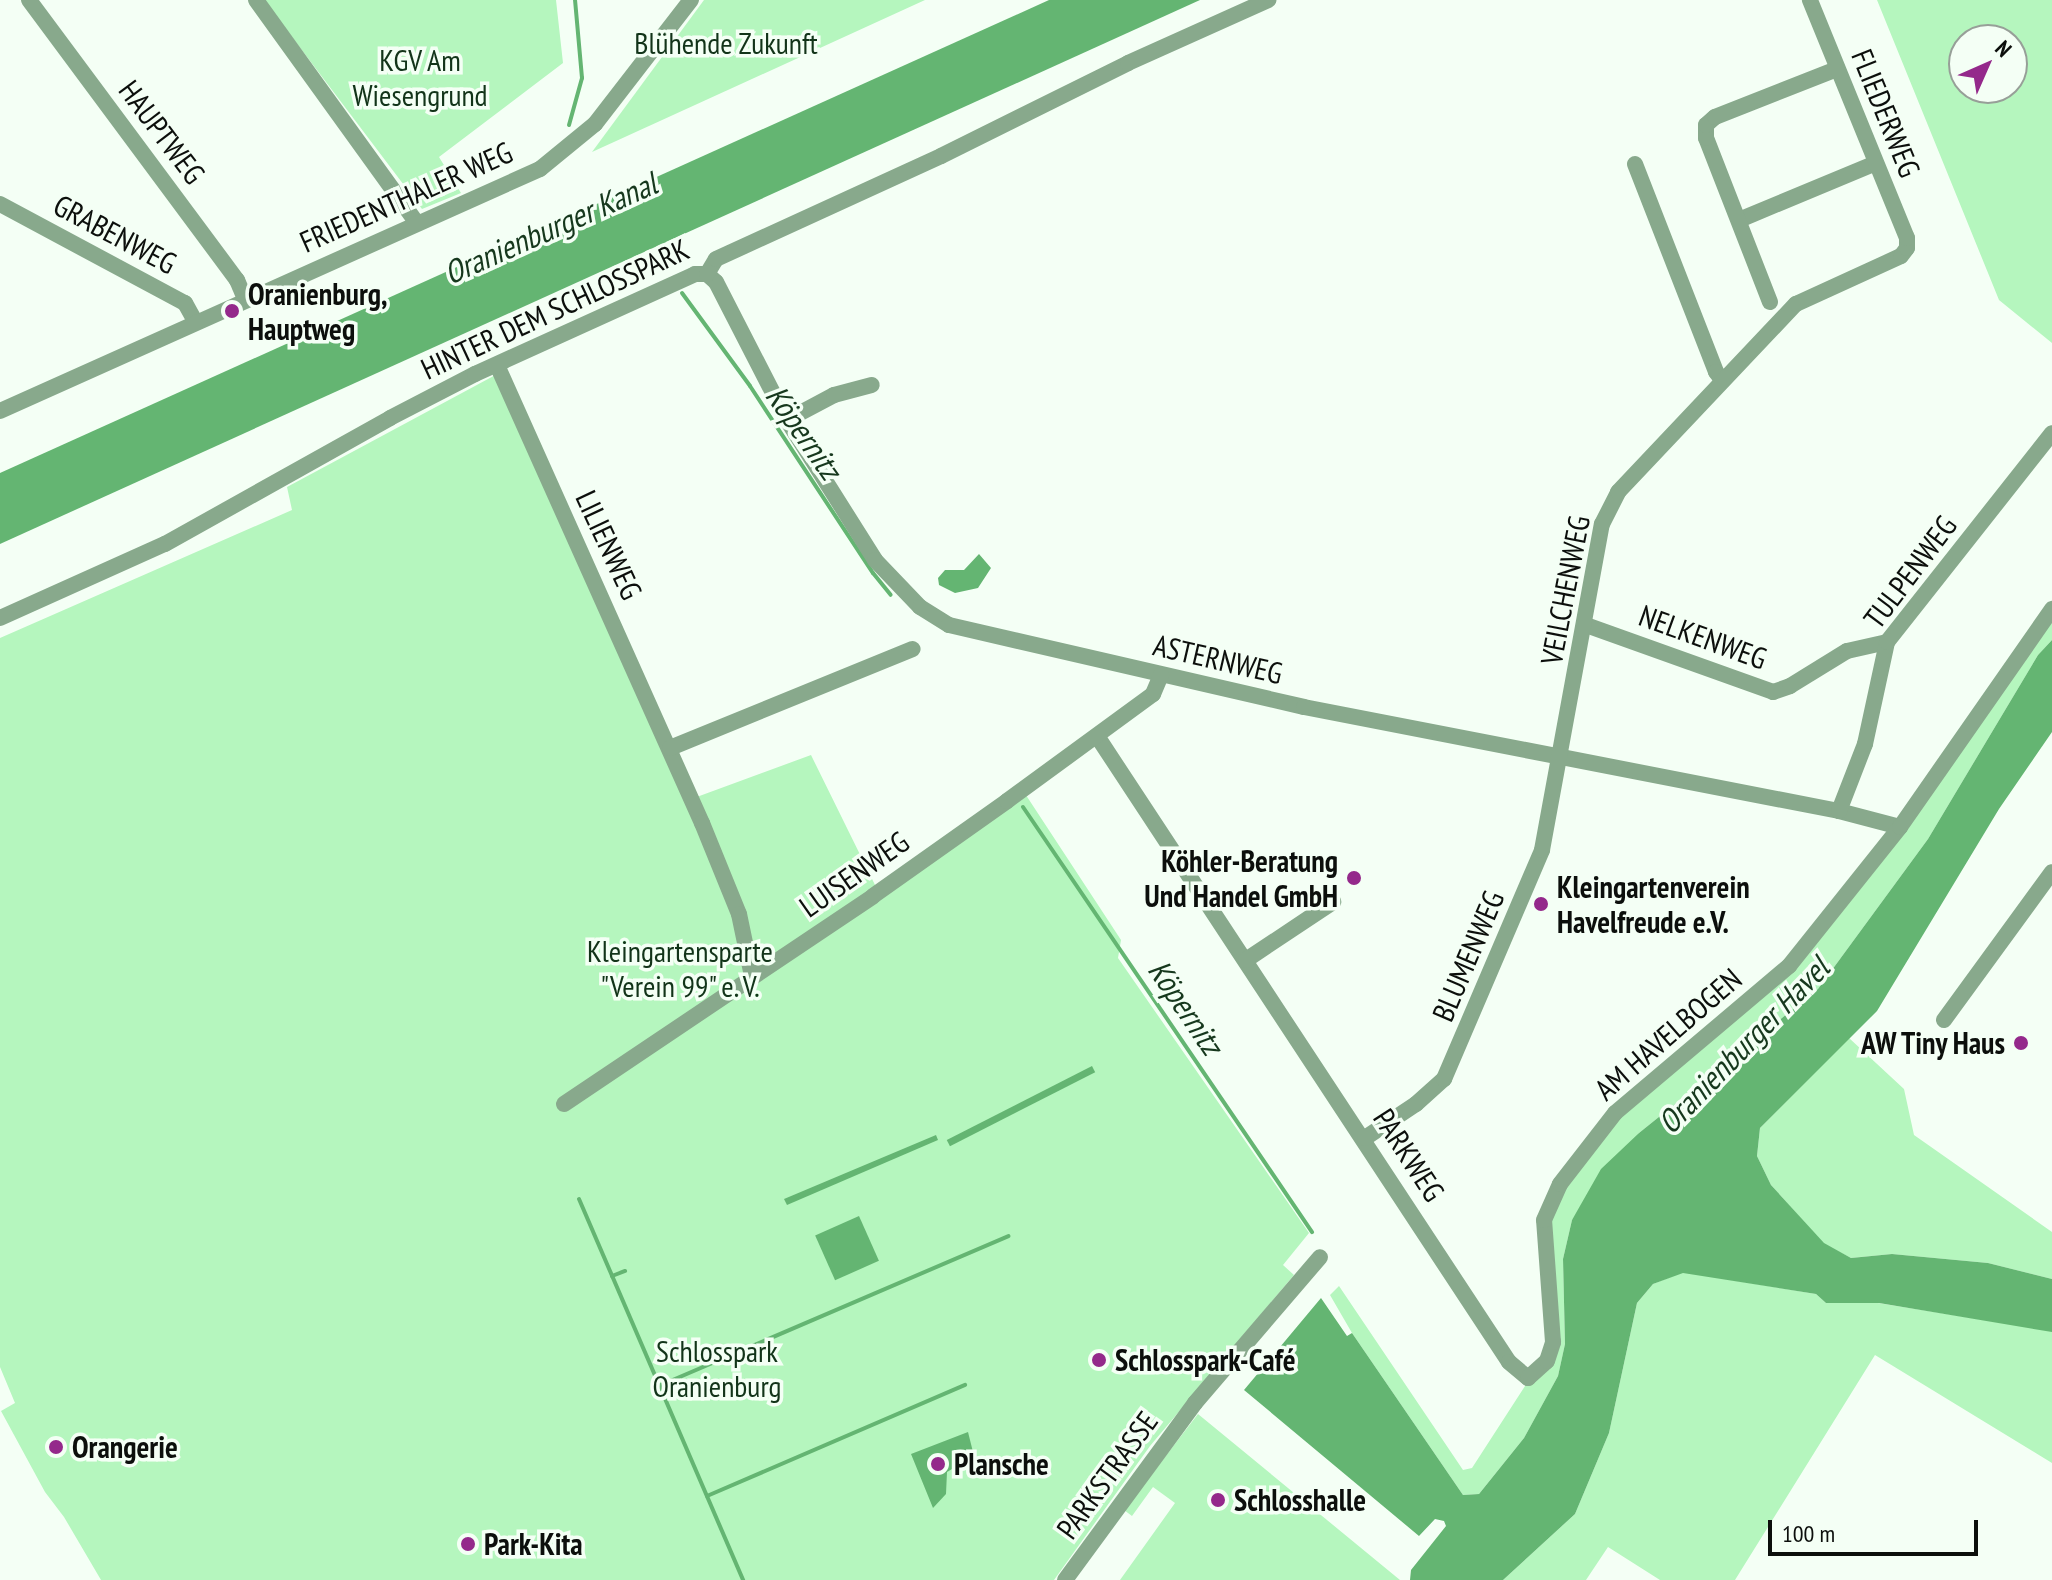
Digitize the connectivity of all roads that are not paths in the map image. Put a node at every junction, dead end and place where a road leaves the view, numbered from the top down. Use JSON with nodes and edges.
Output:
{"nodes":[{"id":1,"x":29,"y":0,"type":"edge"},
{"id":2,"x":256,"y":0,"type":"edge"},
{"id":3,"x":691,"y":0,"type":"edge"},
{"id":4,"x":1268,"y":0,"type":"edge"},
{"id":5,"x":1810,"y":0,"type":"edge"},
{"id":6,"x":1837,"y":69,"type":"junction"},
{"id":7,"x":1876,"y":163,"type":"junction"},
{"id":8,"x":1635,"y":164,"type":"dead end"},
{"id":9,"x":0,"y":204,"type":"edge"},
{"id":10,"x":1739,"y":220,"type":"junction"},
{"id":11,"x":417,"y":223,"type":"junction"},
{"id":12,"x":1907,"y":248,"type":"joint"},
{"id":13,"x":707,"y":274,"type":"junction"},
{"id":14,"x":245,"y":299,"type":"junction"},
{"id":15,"x":1770,"y":302,"type":"dead end"},
{"id":16,"x":195,"y":321,"type":"junction"},
{"id":17,"x":497,"y":365,"type":"junction"},
{"id":18,"x":1722,"y":380,"type":"junction"},
{"id":19,"x":872,"y":385,"type":"dead end"},
{"id":20,"x":0,"y":411,"type":"edge"},
{"id":21,"x":787,"y":420,"type":"junction"},
{"id":22,"x":2052,"y":433,"type":"edge"},
{"id":23,"x":2052,"y":609,"type":"edge"},
{"id":24,"x":0,"y":618,"type":"edge"},
{"id":25,"x":1586,"y":625,"type":"junction"},
{"id":26,"x":1887,"y":642,"type":"junction"},
{"id":27,"x":913,"y":649,"type":"dead end"},
{"id":28,"x":1161,"y":675,"type":"junction"},
{"id":29,"x":1097,"y":736,"type":"junction"},
{"id":30,"x":670,"y":748,"type":"junction"},
{"id":31,"x":1561,"y":756,"type":"junction"},
{"id":32,"x":1839,"y":811,"type":"junction"},
{"id":33,"x":1900,"y":827,"type":"junction"},
{"id":34,"x":2052,"y":872,"type":"edge"},
{"id":35,"x":1333,"y":902,"type":"dead end"},
{"id":36,"x":1246,"y":960,"type":"junction"},
{"id":37,"x":752,"y":976,"type":"junction"},
{"id":38,"x":1944,"y":1020,"type":"dead end"},
{"id":39,"x":564,"y":1104,"type":"dead end"},
{"id":40,"x":1365,"y":1138,"type":"junction"},
{"id":41,"x":1320,"y":1257,"type":"dead end"},
{"id":42,"x":1528,"y":1378,"type":"joint"},
{"id":43,"x":1065,"y":1580,"type":"edge"}],
"edges":[{"from":1,"to":14,"type":"street","name":"HAUPTWEG"},
{"from":2,"to":11,"type":"street"},
{"from":3,"to":11,"type":"street","name":"FRIEDENTHALER WEG"},
{"from":4,"to":13,"type":"street","name":"HINTER DEM SCHLOSSPARK"},
{"from":5,"to":6,"type":"street","name":"FLIEDERWEG"},
{"from":6,"to":7,"type":"street","name":"FLIEDERWEG"},
{"from":6,"to":10,"type":"street"},
{"from":7,"to":10,"type":"street"},
{"from":7,"to":12,"type":"street","name":"FLIEDERWEG"},
{"from":8,"to":18,"type":"street"},
{"from":9,"to":16,"type":"street","name":"GRABENWEG"},
{"from":10,"to":15,"type":"street"},
{"from":11,"to":14,"type":"street","name":"FRIEDENTHALER WEG"},
{"from":12,"to":18,"type":"street","name":"VEILCHENWEG"},
{"from":13,"to":17,"type":"street","name":"HINTER DEM SCHLOSSPARK"},
{"from":13,"to":21,"type":"street","name":"ASTERNWEG"},
{"from":14,"to":16,"type":"street","name":"FRIEDENTHALER WEG"},
{"from":16,"to":20,"type":"street","name":"FRIEDENTHALER WEG"},
{"from":17,"to":24,"type":"street","name":"HINTER DEM SCHLOSSPARK"},
{"from":17,"to":30,"type":"street","name":"LILIENWEG"},
{"from":18,"to":25,"type":"street","name":"VEILCHENWEG"},
{"from":19,"to":21,"type":"street"},
{"from":21,"to":28,"type":"street","name":"ASTERNWEG"},
{"from":22,"to":26,"type":"street","name":"TULPENWEG"},
{"from":23,"to":33,"type":"street","name":"AM HAVELBOGEN"},
{"from":25,"to":26,"type":"street","name":"NELKENWEG"},
{"from":25,"to":31,"type":"street","name":"VEILCHENWEG"},
{"from":26,"to":32,"type":"street","name":"TULPENWEG"},
{"from":27,"to":30,"type":"street"},
{"from":28,"to":29,"type":"street","name":"LUISENWEG"},
{"from":28,"to":31,"type":"street","name":"ASTERNWEG"},
{"from":29,"to":36,"type":"street","name":"PARKWEG"},
{"from":29,"to":37,"type":"street","name":"LUISENWEG"},
{"from":30,"to":37,"type":"street","name":"LILIENWEG"},
{"from":31,"to":32,"type":"street","name":"ASTERNWEG"},
{"from":31,"to":40,"type":"street","name":"BLUMENWEG"},
{"from":32,"to":33,"type":"street","name":"ASTERNWEG"},
{"from":33,"to":42,"type":"street","name":"AM HAVELBOGEN"},
{"from":34,"to":38,"type":"street"},
{"from":35,"to":36,"type":"street"},
{"from":36,"to":40,"type":"street","name":"PARKWEG"},
{"from":37,"to":39,"type":"street","name":"LUISENWEG"},
{"from":40,"to":42,"type":"street","name":"PARKWEG"},
{"from":41,"to":43,"type":"street","name":"PARKSTRASSE"}]}
